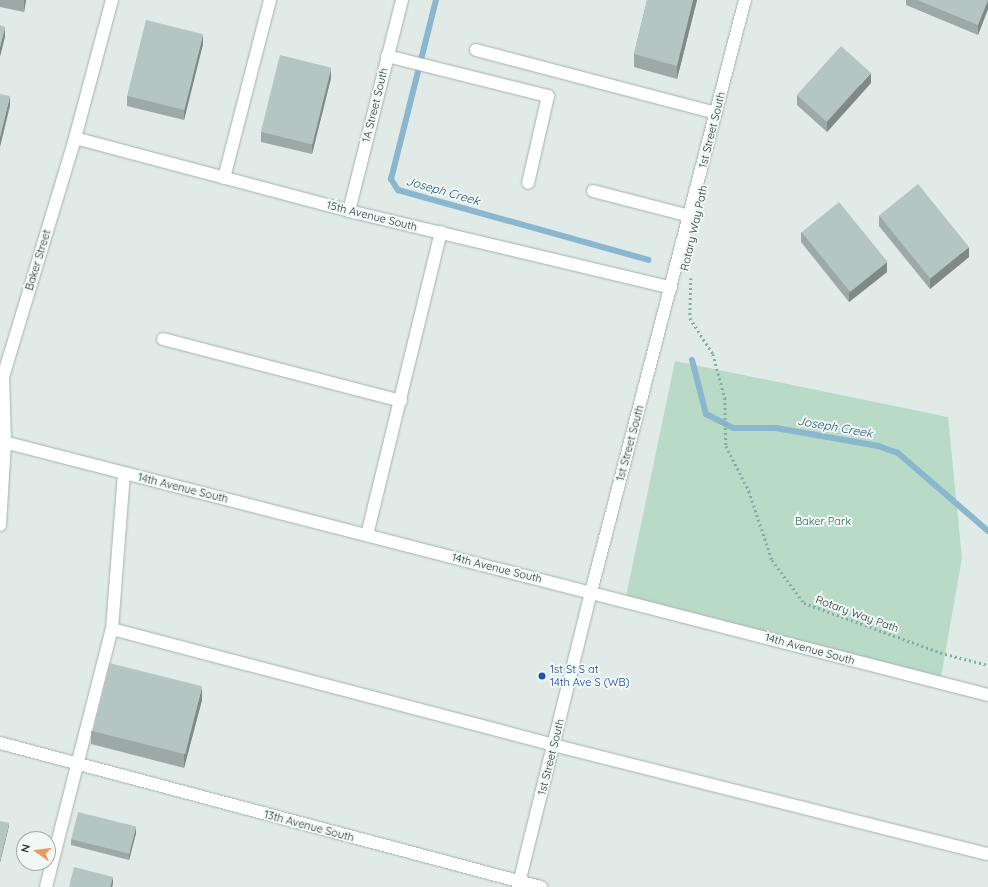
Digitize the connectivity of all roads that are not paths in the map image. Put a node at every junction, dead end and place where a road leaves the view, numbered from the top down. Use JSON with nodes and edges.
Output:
{"nodes":[{"id":1,"x":112,"y":0,"type":"edge"},
{"id":2,"x":270,"y":0,"type":"edge"},
{"id":3,"x":402,"y":0,"type":"edge"},
{"id":4,"x":745,"y":0,"type":"edge"},
{"id":5,"x":476,"y":50,"type":"dead end"},
{"id":6,"x":388,"y":56,"type":"junction"},
{"id":7,"x":716,"y":113,"type":"junction"},
{"id":8,"x":75,"y":138,"type":"junction"},
{"id":9,"x":224,"y":178,"type":"junction"},
{"id":10,"x":528,"y":183,"type":"dead end"},
{"id":11,"x":593,"y":191,"type":"dead end"},
{"id":12,"x":349,"y":211,"type":"junction"},
{"id":13,"x":690,"y":216,"type":"junction"},
{"id":14,"x":441,"y":232,"type":"junction"},
{"id":15,"x":672,"y":288,"type":"junction"},
{"id":16,"x":163,"y":339,"type":"dead end"},
{"id":17,"x":401,"y":401,"type":"junction"},
{"id":18,"x":2,"y":442,"type":"edge"},
{"id":19,"x":124,"y":473,"type":"junction"},
{"id":20,"x":0,"y":525,"type":"edge"},
{"id":21,"x":367,"y":535,"type":"junction"},
{"id":22,"x":591,"y":592,"type":"junction"},
{"id":23,"x":112,"y":630,"type":"junction"},
{"id":24,"x":988,"y":695,"type":"edge"},
{"id":25,"x":0,"y":743,"type":"edge"},
{"id":26,"x":554,"y":745,"type":"junction"},
{"id":27,"x":78,"y":764,"type":"junction"},
{"id":28,"x":988,"y":854,"type":"edge"},
{"id":29,"x":519,"y":884,"type":"edge"},
{"id":30,"x":46,"y":887,"type":"edge"},
{"id":31,"x":541,"y":887,"type":"edge"}],
"edges":[{"from":1,"to":8,"type":"street","name":"Baker Street"},
{"from":2,"to":9,"type":"street"},
{"from":3,"to":6,"type":"street","name":"1A Street South"},
{"from":4,"to":7,"type":"street","name":"1st Street South"},
{"from":5,"to":7,"type":"street"},
{"from":6,"to":10,"type":"street"},
{"from":6,"to":12,"type":"street","name":"1A Street South"},
{"from":7,"to":13,"type":"street","name":"1st Street South"},
{"from":8,"to":9,"type":"street","name":"15th Avenue South"},
{"from":8,"to":18,"type":"street","name":"Baker Street"},
{"from":9,"to":12,"type":"street","name":"15th Avenue South"},
{"from":11,"to":13,"type":"street"},
{"from":12,"to":14,"type":"street","name":"15th Avenue South"},
{"from":13,"to":15,"type":"street","name":"1st Street South"},
{"from":14,"to":15,"type":"street","name":"15th Avenue South"},
{"from":14,"to":17,"type":"street"},
{"from":15,"to":22,"type":"street","name":"1st Street South"},
{"from":16,"to":17,"type":"street"},
{"from":17,"to":21,"type":"street"},
{"from":18,"to":19,"type":"street","name":"14th Avenue South"},
{"from":18,"to":20,"type":"street","name":"Baker Street"},
{"from":19,"to":21,"type":"street","name":"14th Avenue South"},
{"from":19,"to":23,"type":"street"},
{"from":21,"to":22,"type":"street","name":"14th Avenue South"},
{"from":22,"to":24,"type":"street","name":"14th Avenue South"},
{"from":22,"to":26,"type":"street","name":"1st Street South"},
{"from":23,"to":26,"type":"street"},
{"from":23,"to":27,"type":"street"},
{"from":25,"to":27,"type":"street","name":"13th Avenue South"},
{"from":26,"to":28,"type":"street"},
{"from":26,"to":29,"type":"street","name":"1st Street South"},
{"from":27,"to":29,"type":"street","name":"13th Avenue South"},
{"from":27,"to":30,"type":"street"},
{"from":29,"to":31,"type":"street","name":"13th Avenue South"}]}
